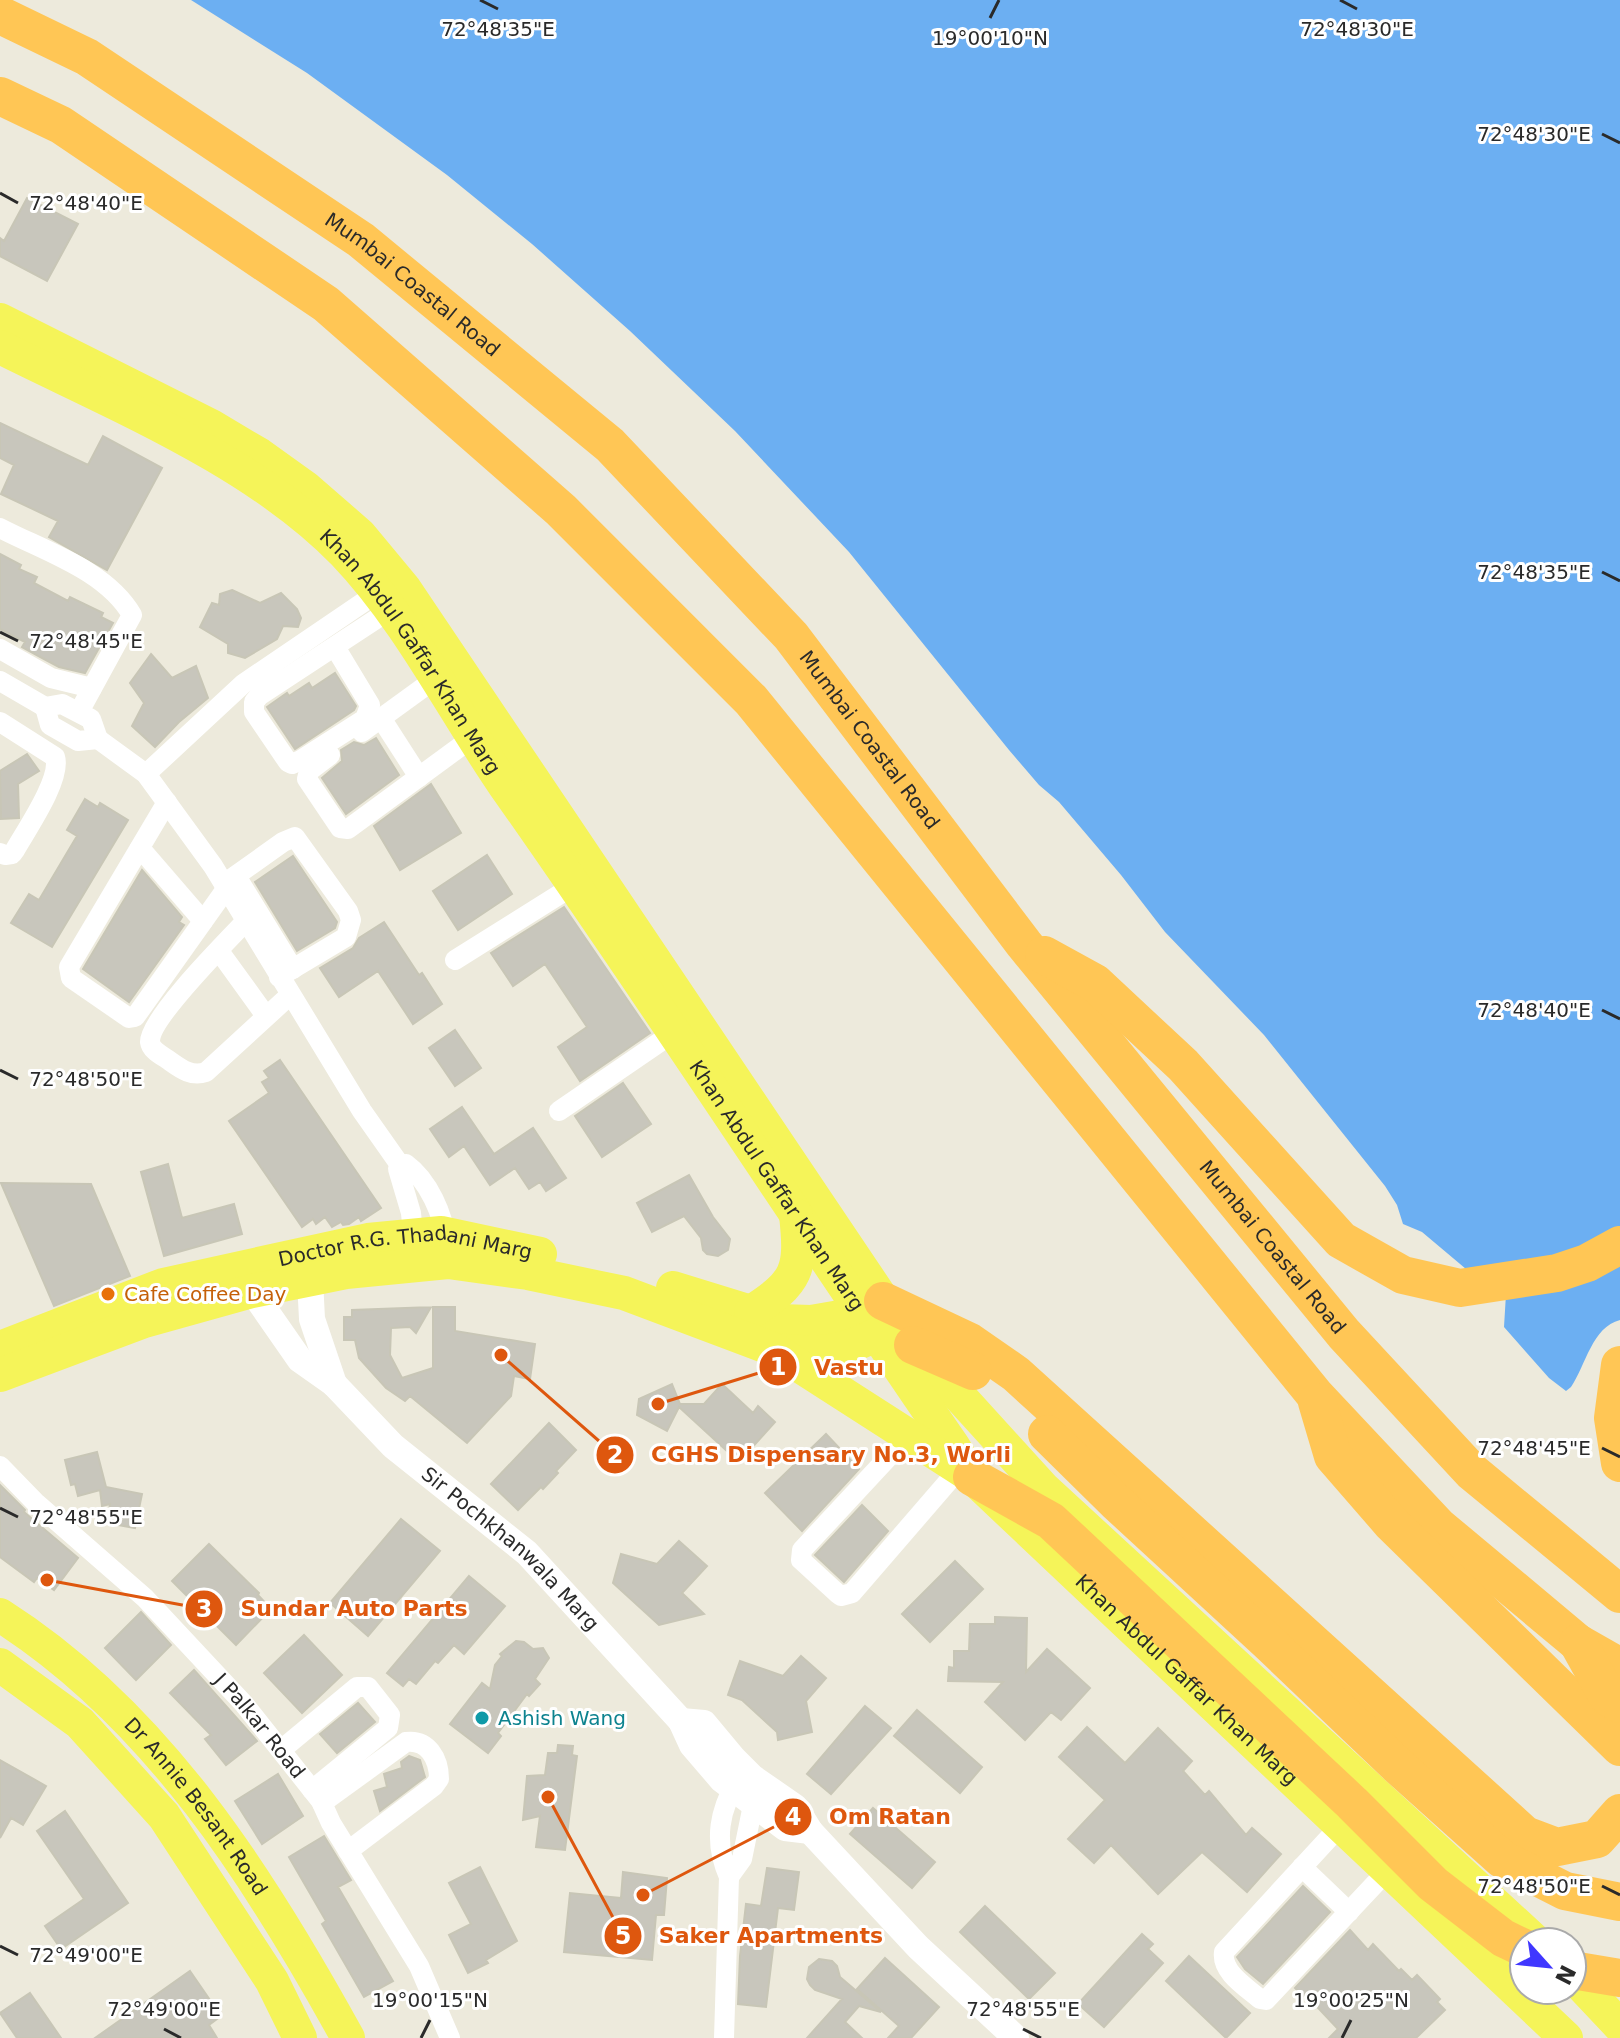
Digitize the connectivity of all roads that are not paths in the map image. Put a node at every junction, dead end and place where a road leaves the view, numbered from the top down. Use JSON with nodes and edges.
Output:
{"nodes":[{"id":1,"x":0,"y":15,"type":"edge"},
{"id":2,"x":0,"y":96,"type":"edge"},
{"id":3,"x":0,"y":320,"type":"edge"},
{"id":4,"x":0,"y":347,"type":"edge"},
{"id":5,"x":0,"y":528,"type":"edge"},
{"id":6,"x":384,"y":602,"type":"junction"},
{"id":7,"x":335,"y":647,"type":"junction"},
{"id":8,"x":0,"y":649,"type":"edge"},
{"id":9,"x":435,"y":679,"type":"junction"},
{"id":10,"x":0,"y":681,"type":"edge"},
{"id":11,"x":92,"y":688,"type":"junction"},
{"id":12,"x":42,"y":706,"type":"junction"},
{"id":13,"x":79,"y":712,"type":"junction"},
{"id":14,"x":381,"y":718,"type":"junction"},
{"id":15,"x":0,"y":722,"type":"edge"},
{"id":16,"x":23,"y":736,"type":"junction"},
{"id":17,"x":472,"y":738,"type":"junction"},
{"id":18,"x":98,"y":739,"type":"junction"},
{"id":19,"x":146,"y":774,"type":"junction"},
{"id":20,"x":419,"y":777,"type":"junction"},
{"id":21,"x":167,"y":802,"type":"junction"},
{"id":22,"x":140,"y":848,"type":"junction"},
{"id":23,"x":0,"y":853,"type":"edge"},
{"id":24,"x":228,"y":883,"type":"junction"},
{"id":25,"x":573,"y":886,"type":"junction"},
{"id":26,"x":203,"y":921,"type":"junction"},
{"id":27,"x":246,"y":921,"type":"junction"},
{"id":28,"x":1024,"y":944,"type":"junction"},
{"id":29,"x":219,"y":951,"type":"junction"},
{"id":30,"x":455,"y":960,"type":"dead end"},
{"id":31,"x":287,"y":980,"type":"junction"},
{"id":32,"x":266,"y":1016,"type":"junction"},
{"id":33,"x":673,"y":1033,"type":"junction"},
{"id":34,"x":559,"y":1111,"type":"dead end"},
{"id":35,"x":400,"y":1165,"type":"junction"},
{"id":36,"x":796,"y":1215,"type":"junction"},
{"id":37,"x":1620,"y":1245,"type":"edge"},
{"id":38,"x":430,"y":1249,"type":"junction"},
{"id":39,"x":306,"y":1267,"type":"junction"},
{"id":40,"x":571,"y":1271,"type":"junction"},
{"id":41,"x":249,"y":1279,"type":"junction"},
{"id":42,"x":751,"y":1312,"type":"junction"},
{"id":43,"x":887,"y":1323,"type":"junction"},
{"id":44,"x":0,"y":1348,"type":"edge"},
{"id":45,"x":775,"y":1350,"type":"junction"},
{"id":46,"x":1620,"y":1365,"type":"edge"},
{"id":47,"x":0,"y":1375,"type":"edge"},
{"id":48,"x":334,"y":1384,"type":"junction"},
{"id":49,"x":1315,"y":1395,"type":"junction"},
{"id":50,"x":908,"y":1436,"type":"junction"},
{"id":51,"x":1620,"y":1463,"type":"edge"},
{"id":52,"x":0,"y":1466,"type":"edge"},
{"id":53,"x":966,"y":1473,"type":"junction"},
{"id":54,"x":1620,"y":1594,"type":"edge"},
{"id":55,"x":0,"y":1615,"type":"edge"},
{"id":56,"x":1578,"y":1643,"type":"junction"},
{"id":57,"x":0,"y":1665,"type":"edge"},
{"id":58,"x":1620,"y":1667,"type":"edge"},
{"id":59,"x":1620,"y":1704,"type":"edge"},
{"id":60,"x":1620,"y":1747,"type":"edge"},
{"id":61,"x":281,"y":1750,"type":"junction"},
{"id":62,"x":749,"y":1787,"type":"junction"},
{"id":63,"x":317,"y":1797,"type":"junction"},
{"id":64,"x":1620,"y":1813,"type":"edge"},
{"id":65,"x":1341,"y":1825,"type":"junction"},
{"id":66,"x":348,"y":1851,"type":"junction"},
{"id":67,"x":1302,"y":1867,"type":"junction"},
{"id":68,"x":1388,"y":1870,"type":"junction"},
{"id":69,"x":729,"y":1877,"type":"junction"},
{"id":70,"x":1620,"y":1902,"type":"edge"},
{"id":71,"x":1349,"y":1912,"type":"junction"},
{"id":72,"x":1519,"y":1926,"type":"edge"},
{"id":73,"x":1508,"y":1940,"type":"edge"},
{"id":74,"x":1588,"y":1974,"type":"edge"},
{"id":75,"x":1620,"y":1978,"type":"edge"},
{"id":76,"x":1588,"y":1990,"type":"edge"},
{"id":77,"x":1620,"y":2026,"type":"edge"},
{"id":78,"x":300,"y":2038,"type":"edge"},
{"id":79,"x":348,"y":2038,"type":"edge"},
{"id":80,"x":450,"y":2038,"type":"edge"},
{"id":81,"x":724,"y":2038,"type":"edge"},
{"id":82,"x":1016,"y":2038,"type":"edge"},
{"id":83,"x":1566,"y":2038,"type":"edge"}],
"edges":[{"from":1,"to":28,"type":"highway","name":"Mumbai Coastal Road"},
{"from":2,"to":49,"type":"highway"},
{"from":3,"to":43,"type":"main road","name":"Khan Abdul Gaffar Khan Marg"},
{"from":4,"to":6,"type":"main road","name":"Khan Abdul Gaffar Khan Marg"},
{"from":5,"to":11,"type":"street"},
{"from":6,"to":7,"type":"street"},
{"from":6,"to":9,"type":"main road","name":"Khan Abdul Gaffar Khan Marg"},
{"from":6,"to":19,"type":"street"},
{"from":7,"to":7,"type":"street"},
{"from":8,"to":11,"type":"street"},
{"from":9,"to":14,"type":"street"},
{"from":9,"to":17,"type":"main road","name":"Khan Abdul Gaffar Khan Marg"},
{"from":10,"to":12,"type":"street"},
{"from":11,"to":13,"type":"street"},
{"from":12,"to":13,"type":"street"},
{"from":12,"to":16,"type":"street"},
{"from":12,"to":18,"type":"street"},
{"from":13,"to":18,"type":"street"},
{"from":14,"to":20,"type":"street"},
{"from":14,"to":20,"type":"street"},
{"from":15,"to":16,"type":"street"},
{"from":16,"to":23,"type":"street"},
{"from":17,"to":20,"type":"street"},
{"from":17,"to":25,"type":"main road","name":"Khan Abdul Gaffar Khan Marg"},
{"from":18,"to":19,"type":"street"},
{"from":19,"to":21,"type":"street"},
{"from":21,"to":22,"type":"street"},
{"from":21,"to":24,"type":"street"},
{"from":22,"to":26,"type":"street"},
{"from":22,"to":26,"type":"street"},
{"from":24,"to":26,"type":"street"},
{"from":24,"to":27,"type":"street"},
{"from":24,"to":31,"type":"street"},
{"from":24,"to":31,"type":"street"},
{"from":25,"to":30,"type":"street"},
{"from":25,"to":33,"type":"main road","name":"Khan Abdul Gaffar Khan Marg"},
{"from":27,"to":29,"type":"street"},
{"from":27,"to":31,"type":"street"},
{"from":28,"to":37,"type":"highway"},
{"from":28,"to":54,"type":"highway","name":"Mumbai Coastal Road"},
{"from":29,"to":32,"type":"street"},
{"from":29,"to":32,"type":"street"},
{"from":31,"to":32,"type":"street"},
{"from":31,"to":35,"type":"street"},
{"from":33,"to":34,"type":"street"},
{"from":33,"to":36,"type":"main road","name":"Khan Abdul Gaffar Khan Marg"},
{"from":35,"to":38,"type":"street"},
{"from":35,"to":38,"type":"street"},
{"from":36,"to":42,"type":"main road"},
{"from":36,"to":43,"type":"main road","name":"Khan Abdul Gaffar Khan Marg"},
{"from":38,"to":39,"type":"main road","name":"Doctor R.G. Thadani Marg"},
{"from":38,"to":40,"type":"main road","name":"Doctor R.G. Thadani Marg"},
{"from":39,"to":41,"type":"main road","name":"Doctor R.G. Thadani Marg"},
{"from":39,"to":48,"type":"street","name":"Sir Pochkhanwala Marg"},
{"from":40,"to":42,"type":"main road","name":"Doctor R.G. Thadani Marg"},
{"from":40,"to":45,"type":"main road","name":"Doctor R.G. Thadani Marg"},
{"from":41,"to":44,"type":"main road","name":"Doctor R.G. Thadani Marg"},
{"from":41,"to":47,"type":"main road","name":"Doctor R.G. Thadani Marg"},
{"from":41,"to":48,"type":"street","name":"Sir Pochkhanwala Marg"},
{"from":42,"to":43,"type":"main road","name":"Doctor R.G. Thadani Marg"},
{"from":43,"to":45,"type":"main road"},
{"from":43,"to":53,"type":"main road","name":"Khan Abdul Gaffar Khan Marg"},
{"from":43,"to":64,"type":"highway"},
{"from":43,"to":70,"type":"highway"},
{"from":43,"to":72,"type":"main road","name":"Khan Abdul Gaffar Khan Marg"},
{"from":45,"to":50,"type":"main road"},
{"from":46,"to":51,"type":"highway"},
{"from":48,"to":62,"type":"street","name":"Sir Pochkhanwala Marg"},
{"from":49,"to":56,"type":"highway"},
{"from":49,"to":60,"type":"highway"},
{"from":50,"to":53,"type":"main road"},
{"from":50,"to":53,"type":"street"},
{"from":52,"to":61,"type":"street","name":"J Palkar Road"},
{"from":53,"to":65,"type":"main road","name":"Khan Abdul Gaffar Khan Marg"},
{"from":53,"to":73,"type":"highway"},
{"from":55,"to":79,"type":"main road","name":"Dr Annie Besant Road"},
{"from":56,"to":58,"type":"highway"},
{"from":56,"to":59,"type":"highway"},
{"from":57,"to":78,"type":"main road","name":"Dr Annie Besant Road"},
{"from":61,"to":63,"type":"street","name":"J Palkar Road"},
{"from":61,"to":63,"type":"street"},
{"from":62,"to":69,"type":"street"},
{"from":62,"to":69,"type":"street"},
{"from":62,"to":82,"type":"street","name":"Sir Pochkhanwala Marg"},
{"from":63,"to":66,"type":"street","name":"J Palkar Road"},
{"from":63,"to":66,"type":"street"},
{"from":65,"to":67,"type":"street"},
{"from":65,"to":68,"type":"main road","name":"Khan Abdul Gaffar Khan Marg"},
{"from":66,"to":80,"type":"street","name":"J Palkar Road"},
{"from":67,"to":71,"type":"street"},
{"from":67,"to":71,"type":"street"},
{"from":68,"to":71,"type":"street"},
{"from":68,"to":83,"type":"main road","name":"Khan Abdul Gaffar Khan Marg"},
{"from":69,"to":81,"type":"street"},
{"from":74,"to":75,"type":"highway"},
{"from":76,"to":77,"type":"main road"}]}
